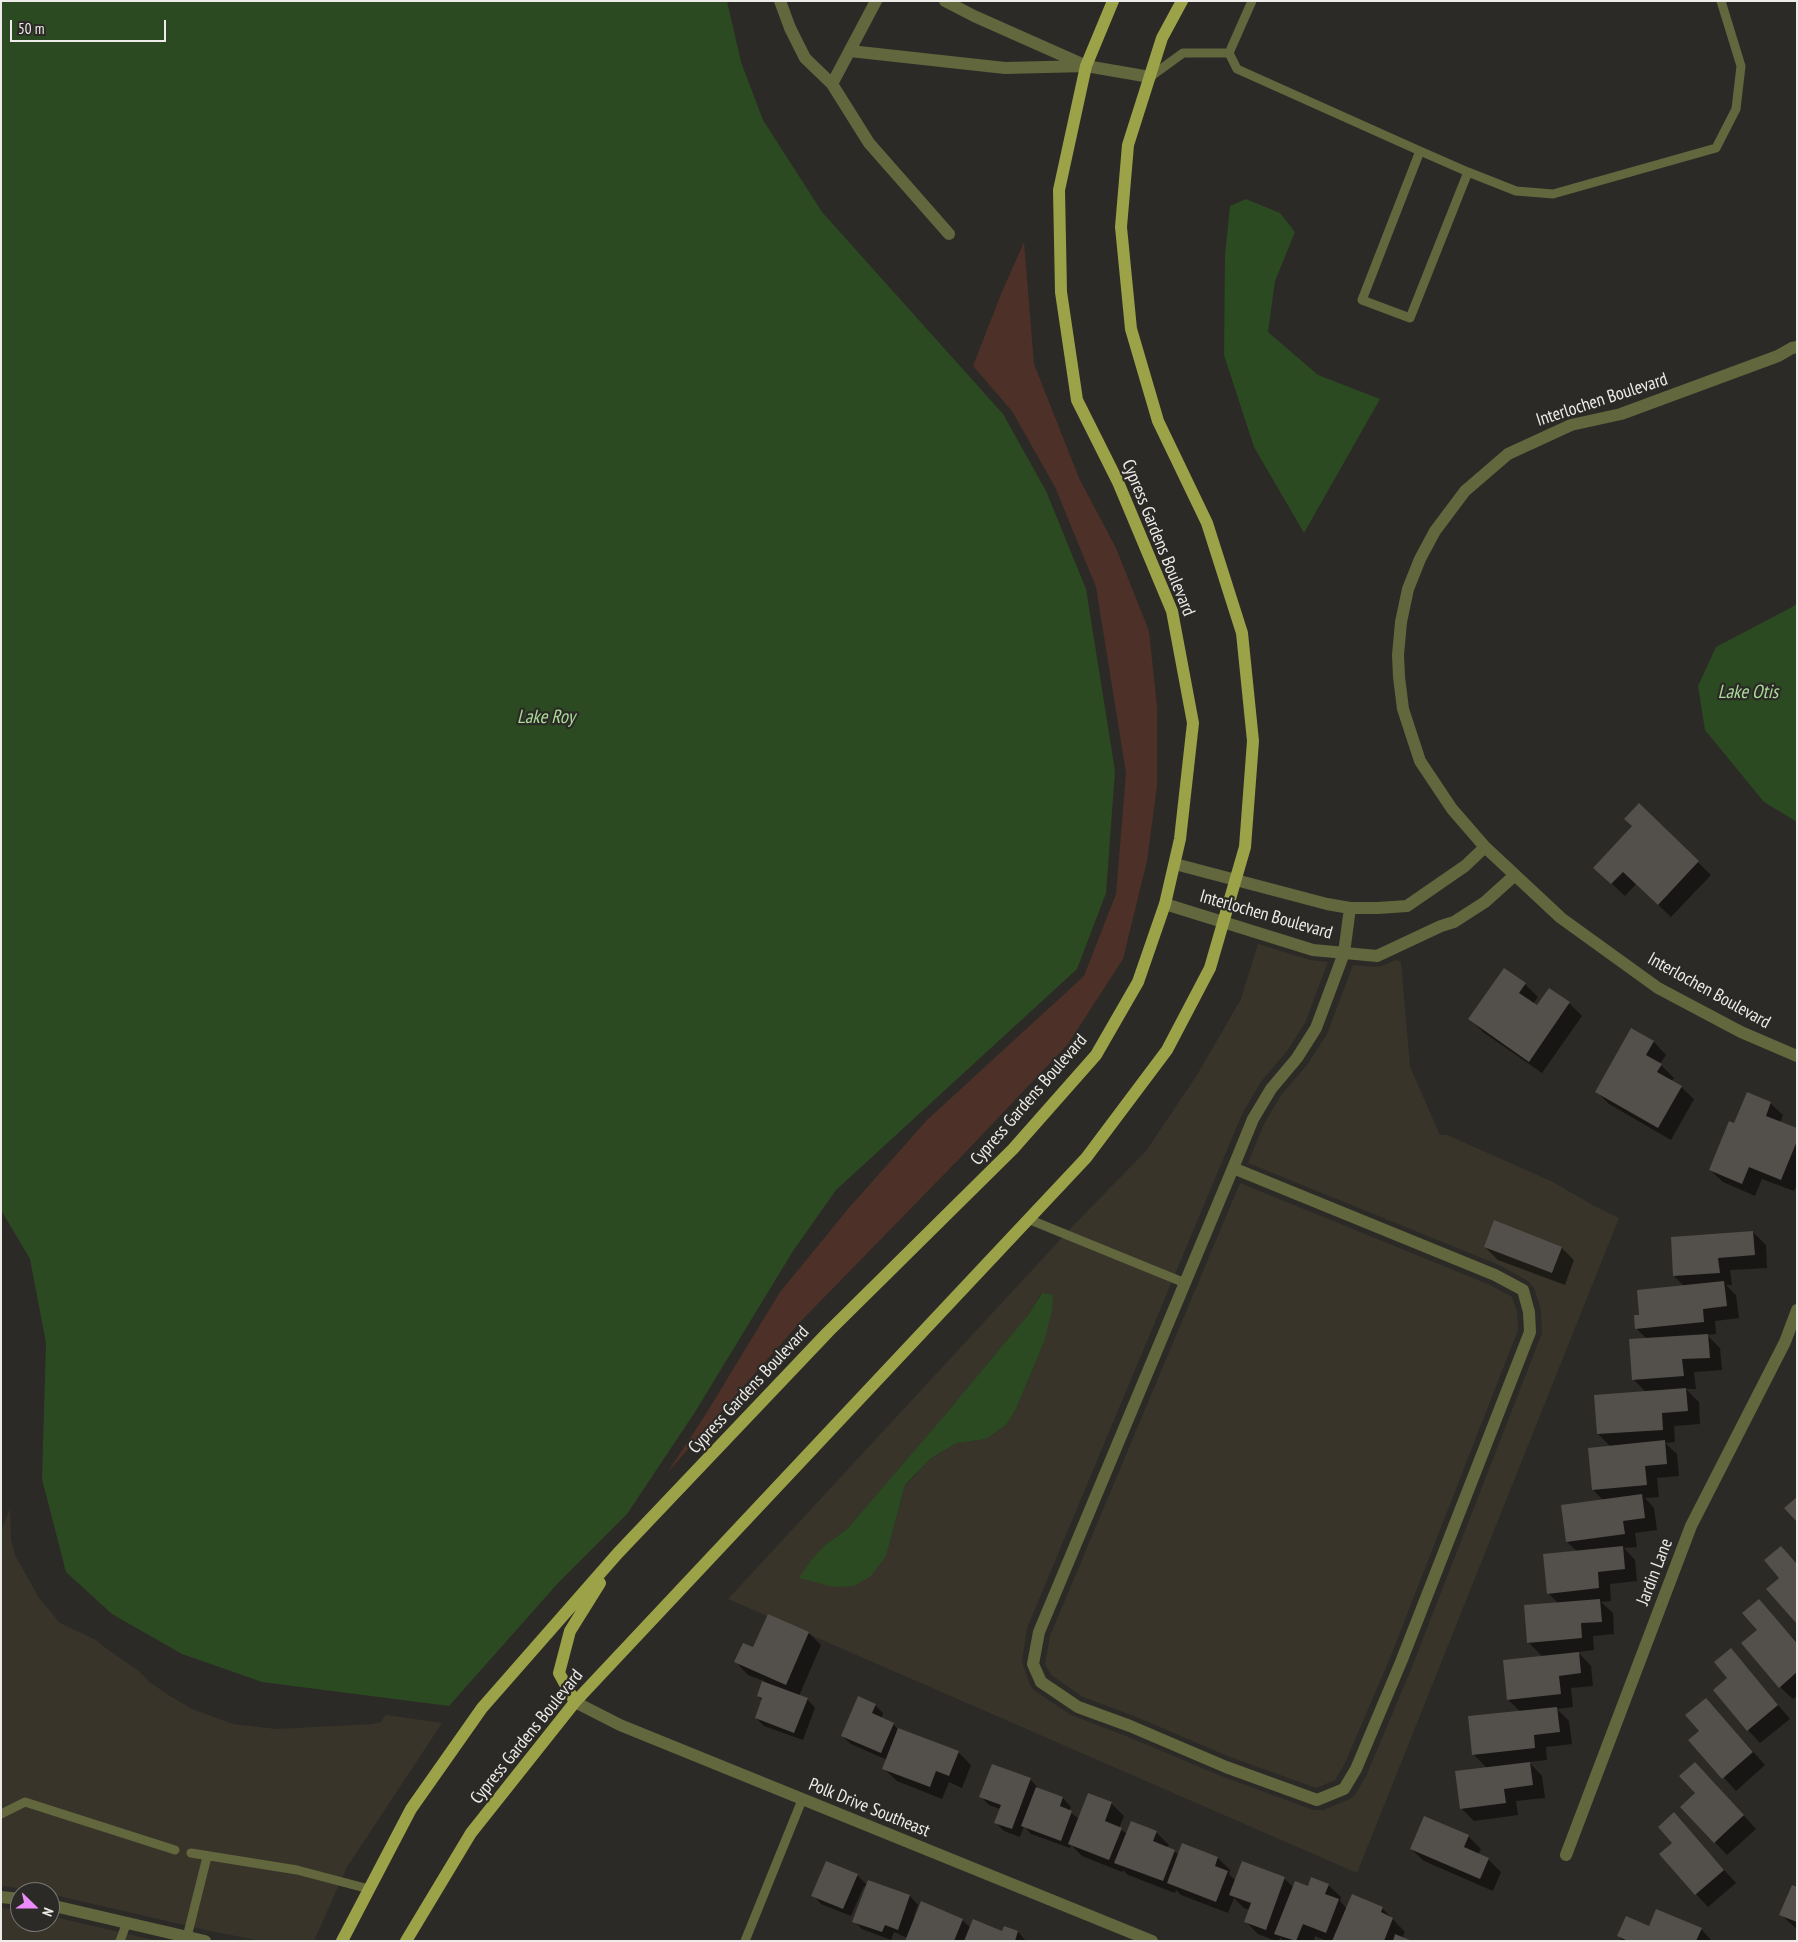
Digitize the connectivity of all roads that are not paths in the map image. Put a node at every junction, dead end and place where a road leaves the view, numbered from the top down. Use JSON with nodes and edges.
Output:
{"nodes":[{"id":1,"x":780,"y":1,"type":"edge"},
{"id":2,"x":876,"y":1,"type":"edge"},
{"id":3,"x":946,"y":1,"type":"edge"},
{"id":4,"x":1113,"y":1,"type":"edge"},
{"id":5,"x":1182,"y":1,"type":"edge"},
{"id":6,"x":1252,"y":1,"type":"edge"},
{"id":7,"x":1721,"y":1,"type":"edge"},
{"id":8,"x":850,"y":51,"type":"junction"},
{"id":9,"x":1229,"y":53,"type":"junction"},
{"id":10,"x":1086,"y":66,"type":"junction"},
{"id":11,"x":1150,"y":77,"type":"junction"},
{"id":12,"x":832,"y":84,"type":"junction"},
{"id":13,"x":1420,"y":151,"type":"junction"},
{"id":14,"x":1468,"y":172,"type":"junction"},
{"id":15,"x":949,"y":234,"type":"dead end"},
{"id":16,"x":1797,"y":347,"type":"edge"},
{"id":17,"x":1485,"y":847,"type":"junction"},
{"id":18,"x":1175,"y":864,"type":"junction"},
{"id":19,"x":1515,"y":875,"type":"junction"},
{"id":20,"x":1235,"y":882,"type":"junction"},
{"id":21,"x":1165,"y":904,"type":"junction"},
{"id":22,"x":1350,"y":908,"type":"junction"},
{"id":23,"x":1224,"y":922,"type":"junction"},
{"id":24,"x":1344,"y":953,"type":"junction"},
{"id":25,"x":1797,"y":1056,"type":"edge"},
{"id":26,"x":1232,"y":1168,"type":"junction"},
{"id":27,"x":1028,"y":1219,"type":"junction"},
{"id":28,"x":1185,"y":1283,"type":"junction"},
{"id":29,"x":1797,"y":1310,"type":"edge"},
{"id":30,"x":618,"y":1553,"type":"junction"},
{"id":31,"x":575,"y":1702,"type":"junction"},
{"id":32,"x":802,"y":1800,"type":"junction"},
{"id":33,"x":1,"y":1814,"type":"edge"},
{"id":34,"x":175,"y":1850,"type":"dead end"},
{"id":35,"x":191,"y":1853,"type":"dead end"},
{"id":36,"x":1566,"y":1855,"type":"dead end"},
{"id":37,"x":208,"y":1857,"type":"junction"},
{"id":38,"x":369,"y":1889,"type":"junction"},
{"id":39,"x":60,"y":1907,"type":"edge"},
{"id":40,"x":127,"y":1922,"type":"junction"},
{"id":41,"x":187,"y":1936,"type":"junction"},
{"id":42,"x":120,"y":1941,"type":"edge"},
{"id":43,"x":206,"y":1941,"type":"edge"},
{"id":44,"x":342,"y":1941,"type":"edge"},
{"id":45,"x":406,"y":1941,"type":"edge"},
{"id":46,"x":745,"y":1941,"type":"edge"},
{"id":47,"x":1152,"y":1941,"type":"edge"}],
"edges":[{"from":1,"to":12,"type":"street"},
{"from":2,"to":8,"type":"street"},
{"from":3,"to":10,"type":"street"},
{"from":4,"to":10,"type":"main road","name":"Cypress Gardens Boulevard"},
{"from":5,"to":11,"type":"main road","name":"Cypress Gardens Boulevard"},
{"from":6,"to":9,"type":"lane"},
{"from":7,"to":14,"type":"lane"},
{"from":8,"to":10,"type":"street"},
{"from":8,"to":12,"type":"street"},
{"from":9,"to":11,"type":"lane"},
{"from":9,"to":13,"type":"lane"},
{"from":10,"to":11,"type":"street"},
{"from":10,"to":18,"type":"main road","name":"Cypress Gardens Boulevard"},
{"from":11,"to":20,"type":"main road","name":"Cypress Gardens Boulevard"},
{"from":12,"to":15,"type":"street"},
{"from":13,"to":14,"type":"lane"},
{"from":13,"to":14,"type":"lane"},
{"from":16,"to":17,"type":"street","name":"Interlochen Boulevard"},
{"from":17,"to":19,"type":"street","name":"Interlochen Boulevard"},
{"from":17,"to":22,"type":"street","name":"Interlochen Boulevard"},
{"from":18,"to":20,"type":"street","name":"Interlochen Boulevard"},
{"from":18,"to":21,"type":"main road","name":"Cypress Gardens Boulevard"},
{"from":19,"to":24,"type":"street","name":"Interlochen Boulevard"},
{"from":19,"to":25,"type":"street","name":"Interlochen Boulevard"},
{"from":20,"to":22,"type":"street","name":"Interlochen Boulevard"},
{"from":20,"to":23,"type":"main road","name":"Cypress Gardens Boulevard"},
{"from":21,"to":23,"type":"street","name":"Interlochen Boulevard"},
{"from":21,"to":30,"type":"main road","name":"Cypress Gardens Boulevard"},
{"from":22,"to":24,"type":"street"},
{"from":23,"to":24,"type":"street","name":"Interlochen Boulevard"},
{"from":23,"to":27,"type":"main road","name":"Cypress Gardens Boulevard"},
{"from":24,"to":26,"type":"street"},
{"from":26,"to":28,"type":"street"},
{"from":26,"to":28,"type":"street"},
{"from":27,"to":28,"type":"lane"},
{"from":27,"to":31,"type":"main road","name":"Cypress Gardens Boulevard"},
{"from":29,"to":36,"type":"street","name":"Jardin Lane"},
{"from":30,"to":31,"type":"main road"},
{"from":30,"to":38,"type":"main road","name":"Cypress Gardens Boulevard"},
{"from":31,"to":32,"type":"street","name":"Polk Drive Southeast"},
{"from":31,"to":45,"type":"main road","name":"Cypress Gardens Boulevard"},
{"from":32,"to":46,"type":"lane"},
{"from":32,"to":47,"type":"street","name":"Polk Drive Southeast"},
{"from":33,"to":34,"type":"lane"},
{"from":35,"to":37,"type":"lane"},
{"from":37,"to":38,"type":"lane"},
{"from":37,"to":41,"type":"lane"},
{"from":38,"to":44,"type":"main road","name":"Cypress Gardens Boulevard"},
{"from":39,"to":40,"type":"street"},
{"from":40,"to":41,"type":"street"},
{"from":40,"to":42,"type":"lane"},
{"from":41,"to":43,"type":"street"}]}
